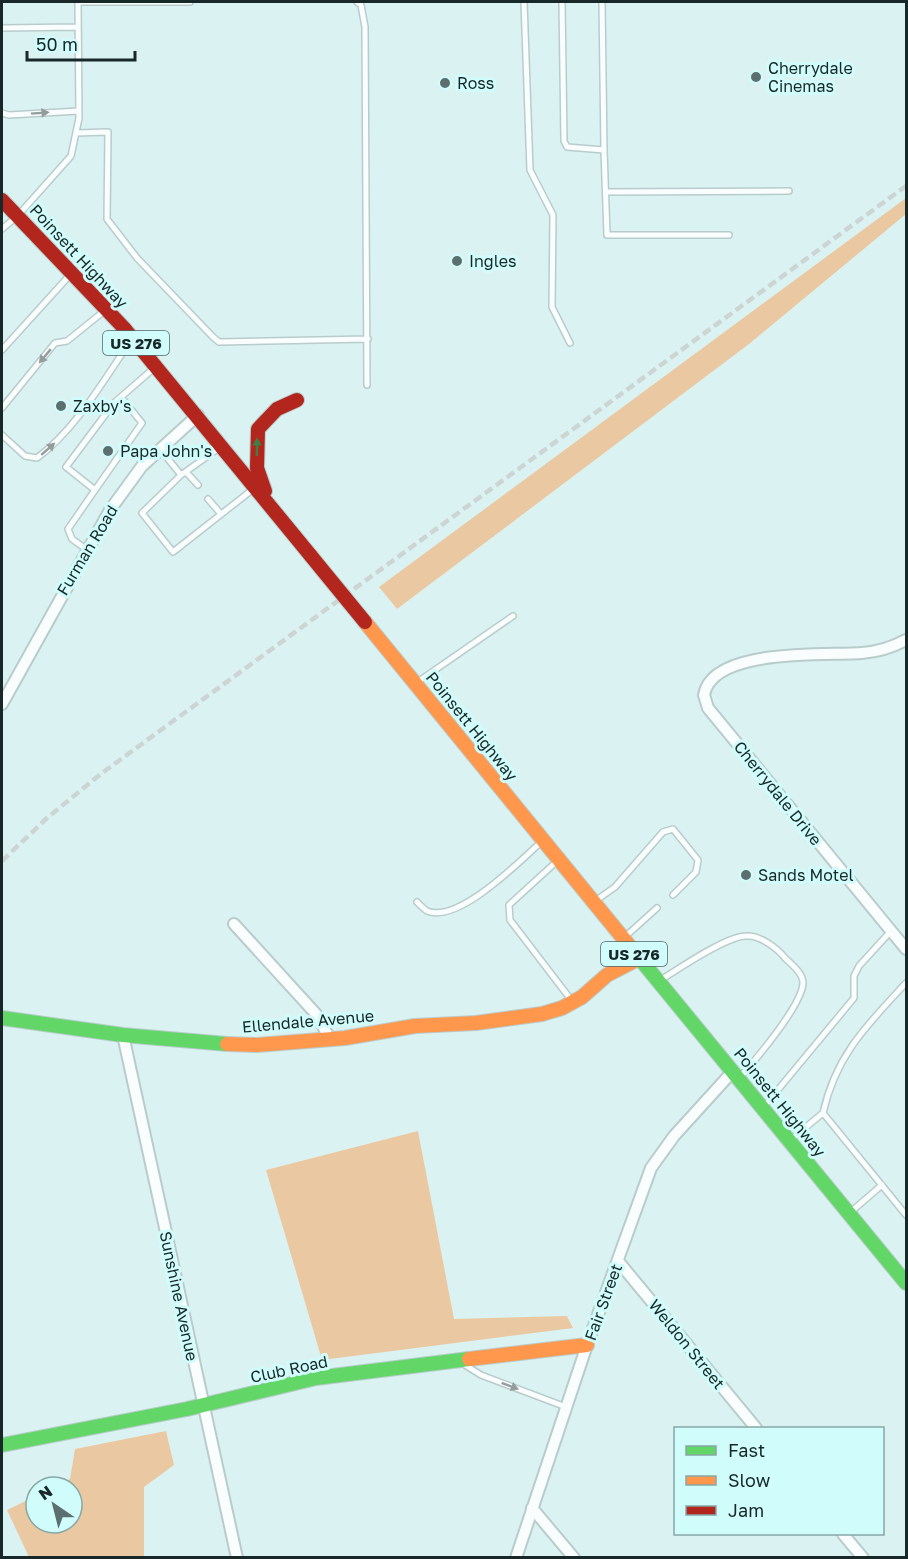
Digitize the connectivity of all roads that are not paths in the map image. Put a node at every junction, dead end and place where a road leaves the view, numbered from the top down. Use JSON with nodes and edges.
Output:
{"nodes":[{"id":1,"x":78,"y":2,"type":"edge"},
{"id":2,"x":114,"y":2,"type":"edge"},
{"id":3,"x":190,"y":2,"type":"edge"},
{"id":4,"x":357,"y":2,"type":"edge"},
{"id":5,"x":524,"y":2,"type":"edge"},
{"id":6,"x":562,"y":2,"type":"edge"},
{"id":7,"x":602,"y":2,"type":"edge"},
{"id":8,"x":78,"y":27,"type":"junction"},
{"id":9,"x":2,"y":28,"type":"edge"},
{"id":10,"x":79,"y":111,"type":"junction"},
{"id":11,"x":2,"y":113,"type":"edge"},
{"id":12,"x":76,"y":133,"type":"junction"},
{"id":13,"x":604,"y":150,"type":"junction"},
{"id":14,"x":789,"y":191,"type":"dead end"},
{"id":15,"x":607,"y":192,"type":"junction"},
{"id":16,"x":2,"y":200,"type":"edge"},
{"id":17,"x":18,"y":216,"type":"junction"},
{"id":18,"x":2,"y":229,"type":"edge"},
{"id":19,"x":729,"y":235,"type":"dead end"},
{"id":20,"x":73,"y":272,"type":"junction"},
{"id":21,"x":106,"y":308,"type":"junction"},
{"id":22,"x":133,"y":339,"type":"junction"},
{"id":23,"x":368,"y":339,"type":"junction"},
{"id":24,"x":570,"y":343,"type":"dead end"},
{"id":25,"x":2,"y":350,"type":"edge"},
{"id":26,"x":156,"y":366,"type":"junction"},
{"id":27,"x":367,"y":385,"type":"dead end"},
{"id":28,"x":121,"y":398,"type":"junction"},
{"id":29,"x":297,"y":400,"type":"dead end"},
{"id":30,"x":2,"y":408,"type":"edge"},
{"id":31,"x":198,"y":415,"type":"junction"},
{"id":32,"x":2,"y":435,"type":"edge"},
{"id":33,"x":222,"y":446,"type":"junction"},
{"id":34,"x":160,"y":449,"type":"junction"},
{"id":35,"x":184,"y":474,"type":"junction"},
{"id":36,"x":198,"y":485,"type":"dead end"},
{"id":37,"x":256,"y":487,"type":"junction"},
{"id":38,"x":95,"y":490,"type":"junction"},
{"id":39,"x":208,"y":499,"type":"dead end"},
{"id":40,"x":269,"y":503,"type":"junction"},
{"id":41,"x":221,"y":514,"type":"junction"},
{"id":42,"x":86,"y":549,"type":"junction"},
{"id":43,"x":513,"y":616,"type":"dead end"},
{"id":44,"x":906,"y":640,"type":"edge"},
{"id":45,"x":415,"y":684,"type":"junction"},
{"id":46,"x":2,"y":704,"type":"edge"},
{"id":47,"x":544,"y":840,"type":"junction"},
{"id":48,"x":559,"y":859,"type":"junction"},
{"id":49,"x":673,"y":896,"type":"dead end"},
{"id":50,"x":417,"y":902,"type":"dead end"},
{"id":51,"x":594,"y":902,"type":"junction"},
{"id":52,"x":657,"y":908,"type":"dead end"},
{"id":53,"x":234,"y":924,"type":"dead end"},
{"id":54,"x":891,"y":931,"type":"junction"},
{"id":55,"x":623,"y":939,"type":"junction"},
{"id":56,"x":906,"y":949,"type":"edge"},
{"id":57,"x":638,"y":959,"type":"junction"},
{"id":58,"x":658,"y":982,"type":"junction"},
{"id":59,"x":906,"y":982,"type":"edge"},
{"id":60,"x":573,"y":1003,"type":"junction"},
{"id":61,"x":2,"y":1017,"type":"edge"},
{"id":62,"x":123,"y":1035,"type":"junction"},
{"id":63,"x":330,"y":1039,"type":"junction"},
{"id":64,"x":736,"y":1075,"type":"junction"},
{"id":65,"x":763,"y":1108,"type":"junction"},
{"id":66,"x":823,"y":1113,"type":"junction"},
{"id":67,"x":790,"y":1140,"type":"junction"},
{"id":68,"x":882,"y":1185,"type":"junction"},
{"id":69,"x":849,"y":1213,"type":"junction"},
{"id":70,"x":906,"y":1215,"type":"edge"},
{"id":71,"x":618,"y":1262,"type":"junction"},
{"id":72,"x":904,"y":1275,"type":"edge"},
{"id":73,"x":587,"y":1346,"type":"junction"},
{"id":74,"x":459,"y":1360,"type":"junction"},
{"id":75,"x":203,"y":1404,"type":"junction"},
{"id":76,"x":566,"y":1407,"type":"junction"},
{"id":77,"x":755,"y":1427,"type":"edge"},
{"id":78,"x":2,"y":1445,"type":"edge"},
{"id":79,"x":532,"y":1508,"type":"junction"},
{"id":80,"x":845,"y":1535,"type":"edge"},
{"id":81,"x":237,"y":1557,"type":"edge"},
{"id":82,"x":516,"y":1557,"type":"edge"},
{"id":83,"x":574,"y":1557,"type":"edge"},
{"id":84,"x":863,"y":1557,"type":"edge"}],
"edges":[{"from":1,"to":2,"type":"lane"},
{"from":1,"to":8,"type":"lane"},
{"from":2,"to":3,"type":"lane"},
{"from":4,"to":23,"type":"lane"},
{"from":5,"to":24,"type":"lane"},
{"from":6,"to":13,"type":"lane"},
{"from":7,"to":13,"type":"lane"},
{"from":8,"to":9,"type":"lane"},
{"from":8,"to":10,"type":"lane"},
{"from":11,"to":10,"type":"lane","one_way":true},
{"from":10,"to":12,"type":"lane"},
{"from":12,"to":17,"type":"lane"},
{"from":12,"to":23,"type":"lane"},
{"from":13,"to":15,"type":"lane"},
{"from":14,"to":15,"type":"lane"},
{"from":15,"to":19,"type":"lane"},
{"from":16,"to":17,"type":"main road","name":"Poinsett Highway","number":"US 276"},
{"from":17,"to":18,"type":"lane"},
{"from":17,"to":20,"type":"main road","name":"Poinsett Highway","number":"US 276"},
{"from":20,"to":21,"type":"main road","name":"Poinsett Highway","number":"US 276"},
{"from":20,"to":25,"type":"lane"},
{"from":21,"to":22,"type":"main road","name":"Poinsett Highway","number":"US 276"},
{"from":21,"to":30,"type":"lane","one_way":true},
{"from":22,"to":26,"type":"main road","name":"Poinsett Highway","number":"US 276"},
{"from":32,"to":22,"type":"lane","one_way":true},
{"from":23,"to":27,"type":"lane"},
{"from":26,"to":28,"type":"lane"},
{"from":26,"to":31,"type":"main road","name":"Poinsett Highway","number":"US 276"},
{"from":28,"to":38,"type":"lane"},
{"from":28,"to":38,"type":"lane"},
{"from":40,"to":29,"type":"main road","one_way":true},
{"from":31,"to":33,"type":"main road","name":"Poinsett Highway","number":"US 276"},
{"from":31,"to":34,"type":"street","name":"Furman Road"},
{"from":33,"to":35,"type":"lane"},
{"from":33,"to":37,"type":"main road","name":"Poinsett Highway","number":"US 276"},
{"from":34,"to":35,"type":"lane"},
{"from":34,"to":42,"type":"street","name":"Furman Road"},
{"from":35,"to":36,"type":"lane"},
{"from":35,"to":41,"type":"lane"},
{"from":37,"to":40,"type":"main road","name":"Poinsett Highway","number":"US 276"},
{"from":37,"to":41,"type":"lane"},
{"from":38,"to":42,"type":"lane"},
{"from":39,"to":41,"type":"lane"},
{"from":40,"to":45,"type":"main road","name":"Poinsett Highway","number":"US 276","bridge":true},
{"from":42,"to":46,"type":"street","name":"Furman Road"},
{"from":43,"to":45,"type":"lane"},
{"from":44,"to":54,"type":"street","name":"Cherrydale Drive"},
{"from":45,"to":47,"type":"main road","name":"Poinsett Highway","number":"US 276"},
{"from":47,"to":48,"type":"main road","name":"Poinsett Highway","number":"US 276"},
{"from":47,"to":50,"type":"lane"},
{"from":48,"to":51,"type":"main road","name":"Poinsett Highway","number":"US 276"},
{"from":48,"to":60,"type":"lane"},
{"from":49,"to":51,"type":"lane"},
{"from":51,"to":55,"type":"main road","name":"Poinsett Highway","number":"US 276"},
{"from":52,"to":55,"type":"lane"},
{"from":53,"to":63,"type":"street"},
{"from":54,"to":56,"type":"street","name":"Cherrydale Drive"},
{"from":54,"to":65,"type":"lane"},
{"from":55,"to":57,"type":"main road","name":"Poinsett Highway","number":"US 276"},
{"from":57,"to":58,"type":"main road","name":"Poinsett Highway","number":"US 276"},
{"from":57,"to":60,"type":"main road","name":"Ellendale Avenue"},
{"from":58,"to":64,"type":"main road","name":"Poinsett Highway","number":"US 276"},
{"from":58,"to":64,"type":"lane"},
{"from":59,"to":66,"type":"lane"},
{"from":60,"to":63,"type":"main road","name":"Ellendale Avenue"},
{"from":61,"to":62,"type":"main road","name":"Ellendale Avenue"},
{"from":62,"to":63,"type":"main road","name":"Ellendale Avenue"},
{"from":62,"to":75,"type":"street","name":"Sunshine Avenue"},
{"from":64,"to":65,"type":"main road","name":"Poinsett Highway","number":"US 276"},
{"from":64,"to":71,"type":"street","name":"Fair Street"},
{"from":65,"to":67,"type":"main road","name":"Poinsett Highway","number":"US 276"},
{"from":66,"to":67,"type":"lane"},
{"from":66,"to":68,"type":"lane"},
{"from":67,"to":69,"type":"main road","name":"Poinsett Highway","number":"US 276"},
{"from":68,"to":69,"type":"lane"},
{"from":68,"to":70,"type":"lane"},
{"from":69,"to":72,"type":"main road","name":"Poinsett Highway","number":"US 276"},
{"from":71,"to":73,"type":"street","name":"Fair Street"},
{"from":71,"to":77,"type":"street","name":"Weldon Street"},
{"from":73,"to":74,"type":"main road","name":"Club Road"},
{"from":73,"to":76,"type":"street","name":"Fair Street"},
{"from":74,"to":75,"type":"main road","name":"Club Road"},
{"from":74,"to":76,"type":"lane","one_way":true},
{"from":75,"to":78,"type":"main road","name":"Club Road"},
{"from":75,"to":81,"type":"street","name":"Sunshine Avenue"},
{"from":76,"to":79,"type":"street","name":"Fair Street"},
{"from":79,"to":82,"type":"street","name":"Fair Street"},
{"from":79,"to":83,"type":"street"},
{"from":80,"to":84,"type":"street"}]}
